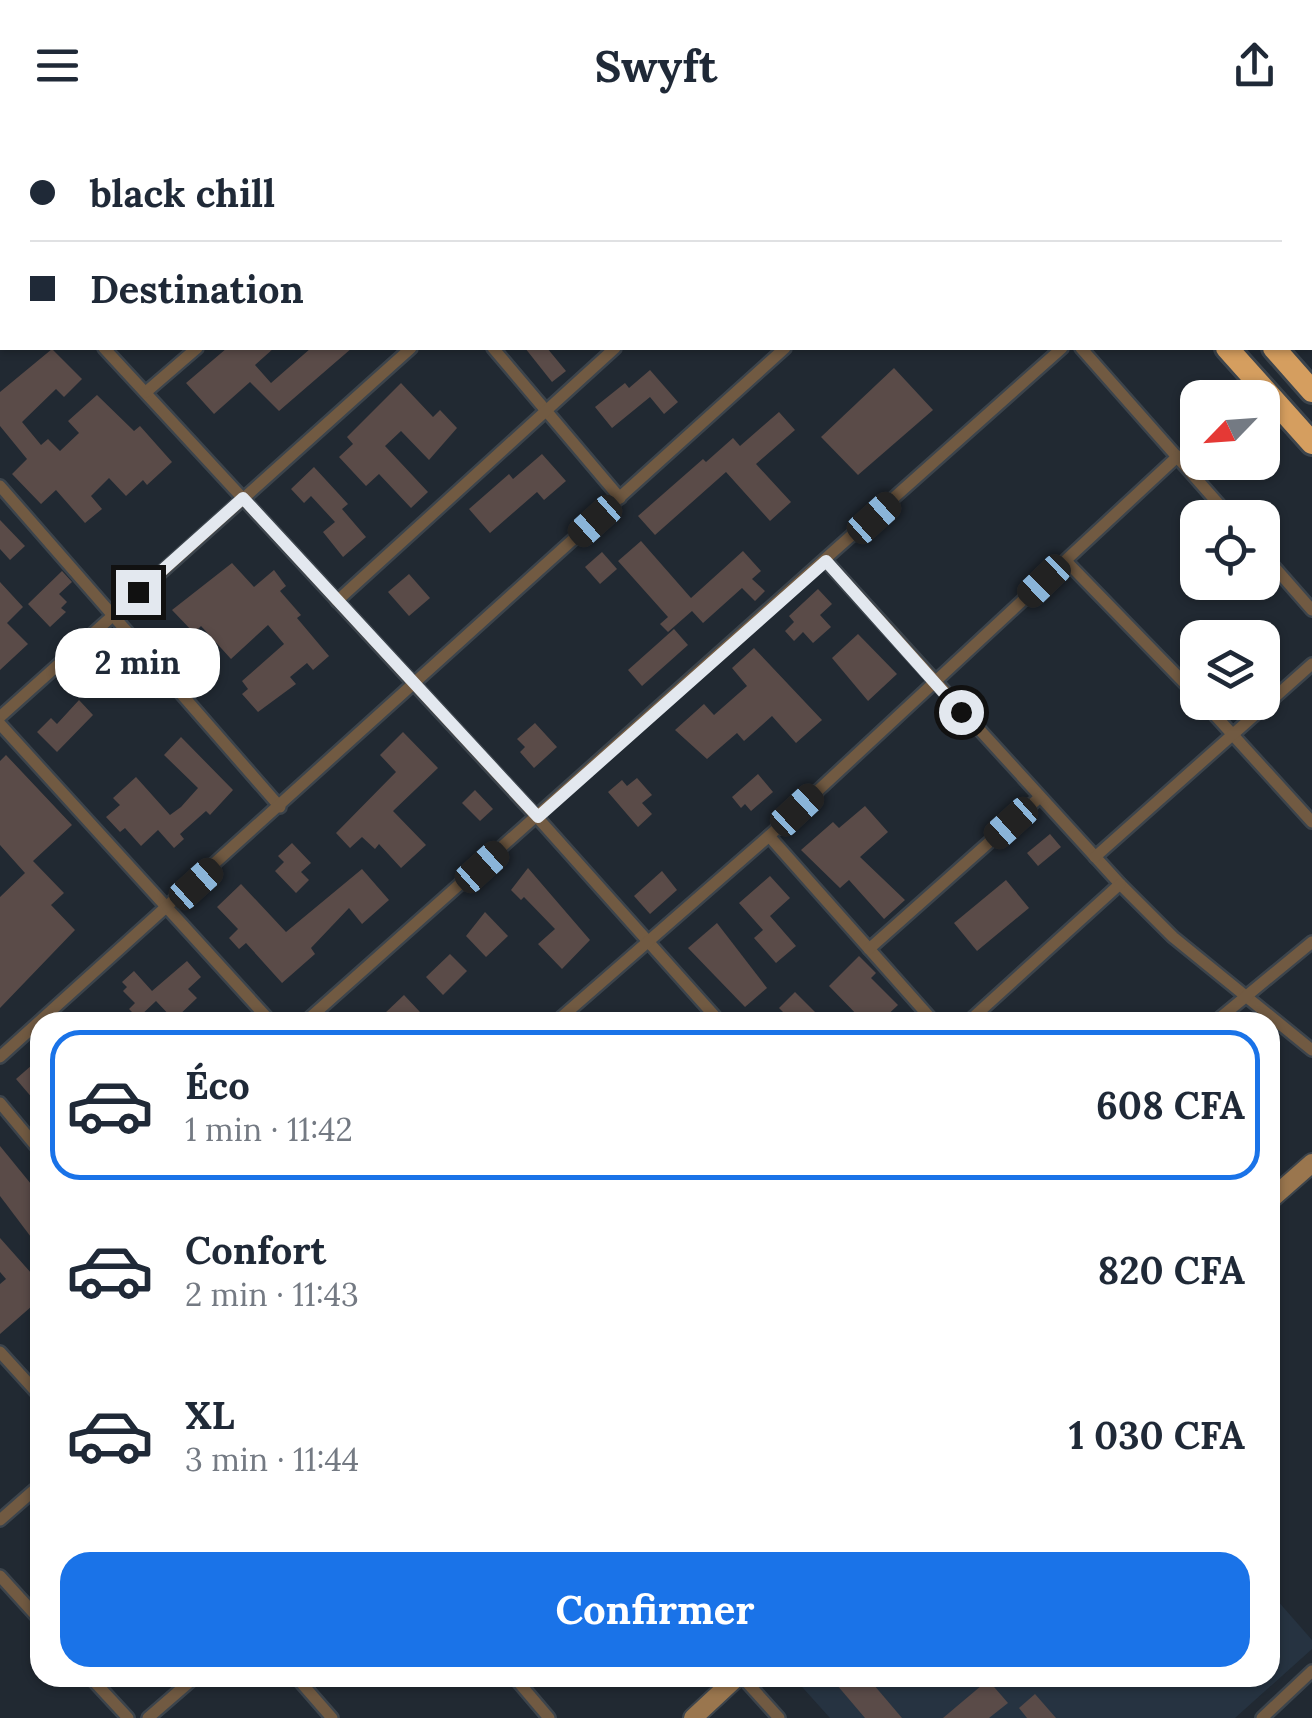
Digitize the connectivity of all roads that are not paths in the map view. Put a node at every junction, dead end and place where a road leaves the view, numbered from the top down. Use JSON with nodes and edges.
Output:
{"nodes":[{"id":1,"x":106,"y":350,"type":"edge"},
{"id":2,"x":195,"y":350,"type":"edge"},
{"id":3,"x":409,"y":350,"type":"edge"},
{"id":4,"x":495,"y":350,"type":"edge"},
{"id":5,"x":613,"y":350,"type":"edge"},
{"id":6,"x":783,"y":350,"type":"edge"},
{"id":7,"x":1060,"y":350,"type":"edge"},
{"id":8,"x":1083,"y":350,"type":"edge"},
{"id":9,"x":1229,"y":350,"type":"edge"},
{"id":10,"x":1272,"y":350,"type":"edge"},
{"id":11,"x":1276,"y":350,"type":"edge"},
{"id":12,"x":1249,"y":372,"type":"junction"},
{"id":13,"x":1312,"y":391,"type":"edge"},
{"id":14,"x":146,"y":392,"type":"junction"},
{"id":15,"x":545,"y":410,"type":"junction"},
{"id":16,"x":1312,"y":443,"type":"edge"},
{"id":17,"x":1178,"y":456,"type":"junction"},
{"id":18,"x":0,"y":486,"type":"edge"},
{"id":19,"x":243,"y":498,"type":"junction"},
{"id":20,"x":620,"y":498,"type":"junction"},
{"id":21,"x":1216,"y":500,"type":"edge"},
{"id":22,"x":826,"y":561,"type":"junction"},
{"id":23,"x":1066,"y":561,"type":"junction"},
{"id":24,"x":1280,"y":574,"type":"edge"},
{"id":25,"x":338,"y":601,"type":"junction"},
{"id":26,"x":1312,"y":610,"type":"edge"},
{"id":27,"x":112,"y":615,"type":"junction"},
{"id":28,"x":1312,"y":664,"type":"edge"},
{"id":29,"x":1180,"y":678,"type":"edge"},
{"id":30,"x":935,"y":683,"type":"junction"},
{"id":31,"x":415,"y":685,"type":"junction"},
{"id":32,"x":0,"y":720,"type":"edge"},
{"id":33,"x":1220,"y":720,"type":"edge"},
{"id":34,"x":1233,"y":734,"type":"junction"},
{"id":35,"x":1040,"y":797,"type":"junction"},
{"id":36,"x":280,"y":806,"type":"junction"},
{"id":37,"x":538,"y":817,"type":"junction"},
{"id":38,"x":1312,"y":822,"type":"edge"},
{"id":39,"x":769,"y":836,"type":"junction"},
{"id":40,"x":1096,"y":857,"type":"junction"},
{"id":41,"x":1120,"y":884,"type":"junction"},
{"id":42,"x":168,"y":909,"type":"junction"},
{"id":43,"x":1312,"y":942,"type":"edge"},
{"id":44,"x":649,"y":944,"type":"junction"},
{"id":45,"x":869,"y":949,"type":"junction"},
{"id":46,"x":1244,"y":996,"type":"junction"},
{"id":47,"x":50,"y":1012,"type":"edge"},
{"id":48,"x":263,"y":1012,"type":"edge"},
{"id":49,"x":316,"y":1012,"type":"edge"},
{"id":50,"x":568,"y":1012,"type":"edge"},
{"id":51,"x":711,"y":1012,"type":"edge"},
{"id":52,"x":922,"y":1012,"type":"edge"},
{"id":53,"x":979,"y":1012,"type":"edge"},
{"id":54,"x":1226,"y":1012,"type":"edge"},
{"id":55,"x":1264,"y":1012,"type":"edge"},
{"id":56,"x":1280,"y":1025,"type":"edge"},
{"id":57,"x":30,"y":1030,"type":"edge"},
{"id":58,"x":1312,"y":1050,"type":"edge"},
{"id":59,"x":0,"y":1056,"type":"edge"},
{"id":60,"x":0,"y":1103,"type":"edge"},
{"id":61,"x":30,"y":1139,"type":"edge"},
{"id":62,"x":1312,"y":1162,"type":"edge"},
{"id":63,"x":1280,"y":1191,"type":"edge"},
{"id":64,"x":0,"y":1352,"type":"edge"},
{"id":65,"x":30,"y":1385,"type":"edge"},
{"id":66,"x":30,"y":1494,"type":"edge"},
{"id":67,"x":0,"y":1520,"type":"edge"},
{"id":68,"x":0,"y":1576,"type":"edge"},
{"id":69,"x":30,"y":1609,"type":"edge"},
{"id":70,"x":1312,"y":1672,"type":"edge"},
{"id":71,"x":100,"y":1687,"type":"edge"},
{"id":72,"x":184,"y":1687,"type":"edge"},
{"id":73,"x":304,"y":1687,"type":"edge"},
{"id":74,"x":523,"y":1687,"type":"edge"},
{"id":75,"x":729,"y":1687,"type":"edge"},
{"id":76,"x":749,"y":1687,"type":"edge"},
{"id":77,"x":128,"y":1718,"type":"edge"},
{"id":78,"x":148,"y":1718,"type":"edge"},
{"id":79,"x":332,"y":1718,"type":"edge"},
{"id":80,"x":550,"y":1718,"type":"edge"},
{"id":81,"x":693,"y":1718,"type":"edge"},
{"id":82,"x":779,"y":1718,"type":"edge"},
{"id":83,"x":1262,"y":1718,"type":"edge"}],
"edges":[{"from":1,"to":14,"type":"street"},
{"from":2,"to":14,"type":"street"},
{"from":3,"to":19,"type":"street"},
{"from":4,"to":15,"type":"street"},
{"from":5,"to":15,"type":"street"},
{"from":6,"to":20,"type":"street"},
{"from":7,"to":22,"type":"street"},
{"from":8,"to":17,"type":"street"},
{"from":9,"to":12,"type":"highway"},
{"from":10,"to":12,"type":"street"},
{"from":11,"to":13,"type":"highway"},
{"from":12,"to":16,"type":"highway"},
{"from":14,"to":19,"type":"street"},
{"from":15,"to":20,"type":"street"},
{"from":15,"to":25,"type":"street"},
{"from":17,"to":21,"type":"street"},
{"from":17,"to":23,"type":"street"},
{"from":18,"to":27,"type":"street"},
{"from":19,"to":25,"type":"street"},
{"from":19,"to":27,"type":"street"},
{"from":20,"to":31,"type":"street"},
{"from":22,"to":30,"type":"street"},
{"from":22,"to":37,"type":"street"},
{"from":23,"to":29,"type":"street"},
{"from":23,"to":30,"type":"street"},
{"from":24,"to":26,"type":"street"},
{"from":25,"to":31,"type":"street"},
{"from":27,"to":32,"type":"street"},
{"from":27,"to":36,"type":"street"},
{"from":28,"to":34,"type":"street"},
{"from":30,"to":35,"type":"street"},
{"from":30,"to":39,"type":"street"},
{"from":31,"to":36,"type":"street"},
{"from":31,"to":37,"type":"street"},
{"from":32,"to":42,"type":"street"},
{"from":33,"to":34,"type":"street"},
{"from":34,"to":38,"type":"street"},
{"from":34,"to":40,"type":"street"},
{"from":35,"to":40,"type":"street"},
{"from":35,"to":45,"type":"street"},
{"from":36,"to":42,"type":"street"},
{"from":37,"to":44,"type":"street"},
{"from":37,"to":49,"type":"street"},
{"from":39,"to":44,"type":"street"},
{"from":39,"to":45,"type":"street"},
{"from":40,"to":41,"type":"street"},
{"from":41,"to":46,"type":"street"},
{"from":41,"to":53,"type":"street"},
{"from":42,"to":47,"type":"street"},
{"from":42,"to":48,"type":"street"},
{"from":43,"to":46,"type":"street"},
{"from":44,"to":50,"type":"street"},
{"from":44,"to":51,"type":"street"},
{"from":45,"to":52,"type":"street"},
{"from":46,"to":54,"type":"street"},
{"from":46,"to":55,"type":"street"},
{"from":56,"to":58,"type":"street"},
{"from":57,"to":59,"type":"street"},
{"from":60,"to":61,"type":"street"},
{"from":62,"to":63,"type":"street"},
{"from":64,"to":65,"type":"street"},
{"from":66,"to":67,"type":"street"},
{"from":68,"to":69,"type":"street"},
{"from":70,"to":83,"type":"street"},
{"from":71,"to":77,"type":"street"},
{"from":72,"to":78,"type":"street"},
{"from":73,"to":79,"type":"street"},
{"from":74,"to":80,"type":"street"},
{"from":75,"to":81,"type":"street"},
{"from":76,"to":82,"type":"street"}]}
